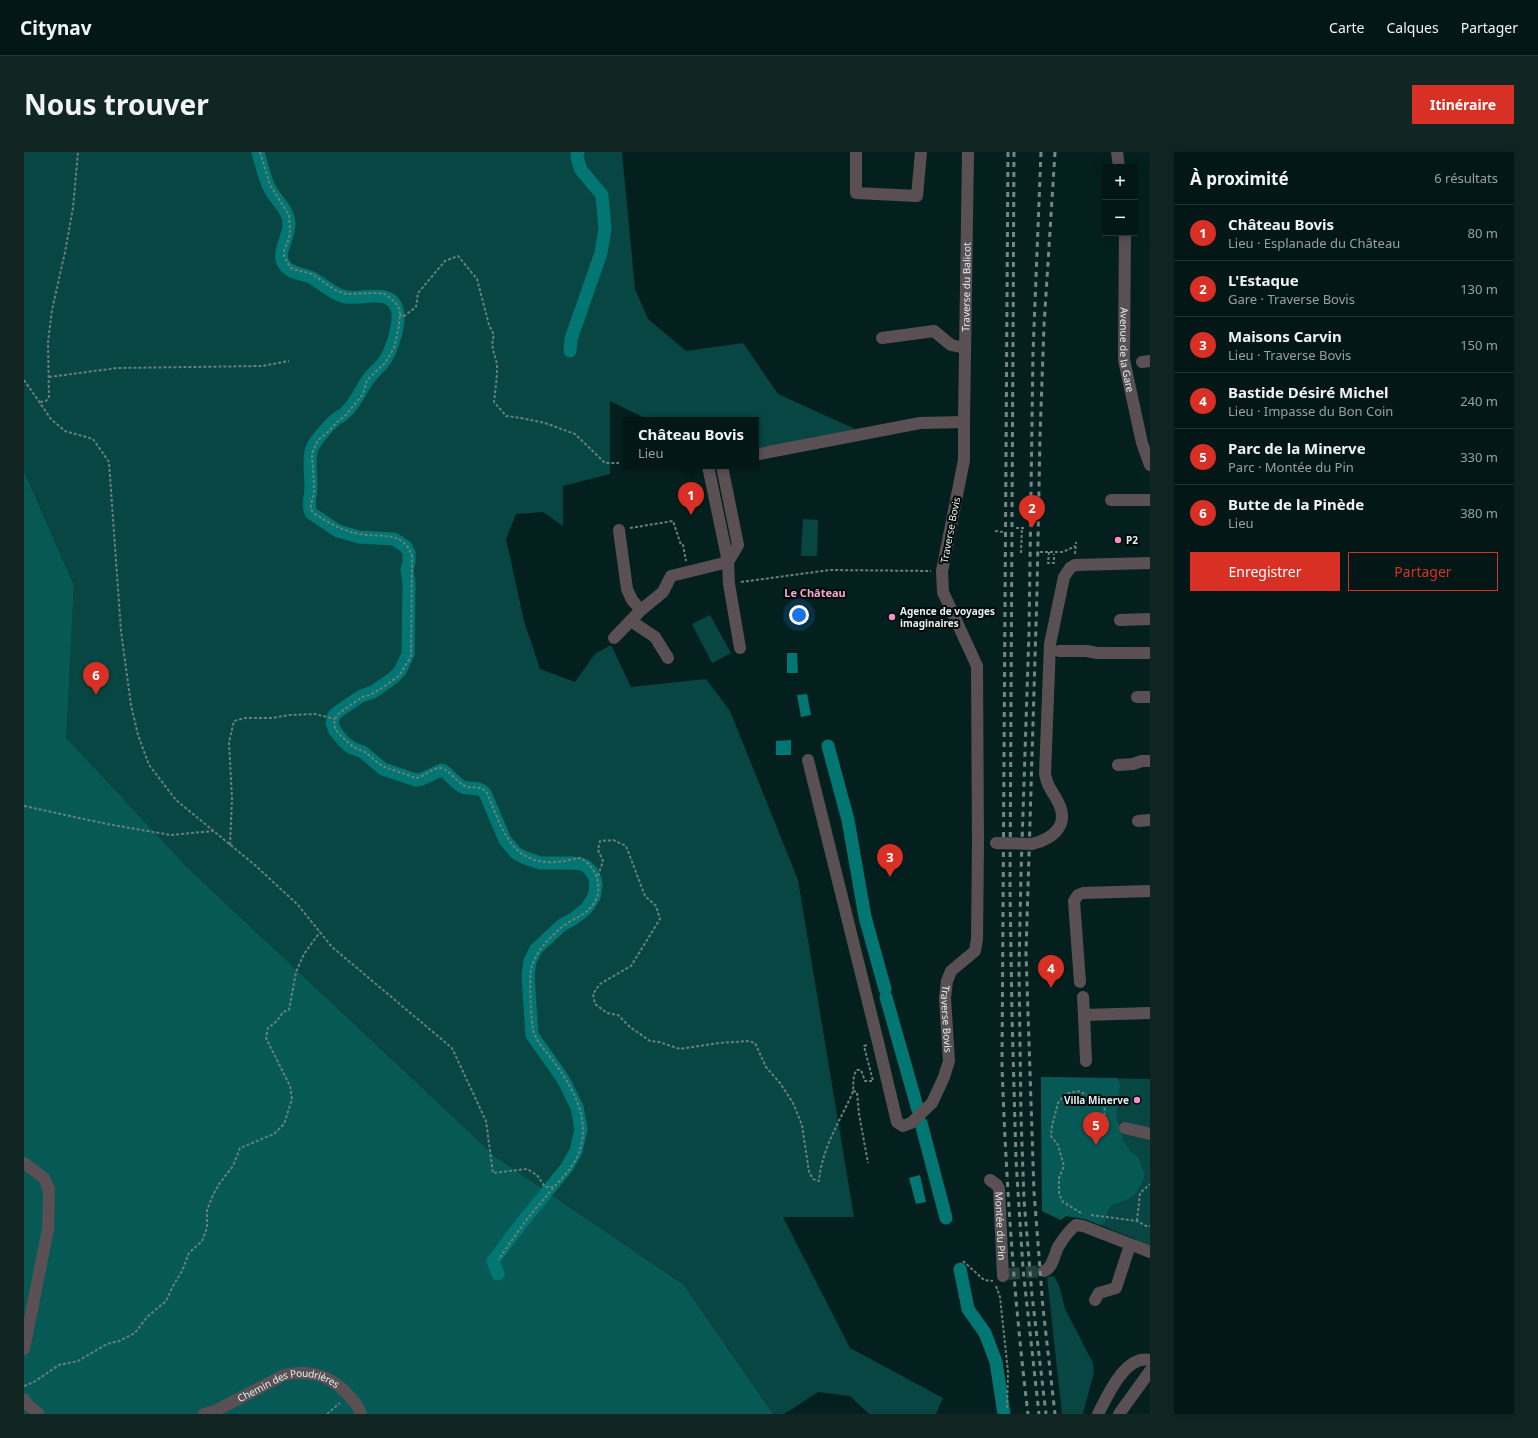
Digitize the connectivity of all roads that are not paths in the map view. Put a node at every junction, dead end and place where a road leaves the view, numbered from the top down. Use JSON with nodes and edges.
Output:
{"nodes":[{"id":1,"x":856,"y":152,"type":"edge"},
{"id":2,"x":921,"y":152,"type":"edge"},
{"id":3,"x":968,"y":152,"type":"edge"},
{"id":4,"x":1117,"y":152,"type":"edge"},
{"id":5,"x":1119,"y":164,"type":"edge"},
{"id":6,"x":1125,"y":236,"type":"edge"},
{"id":7,"x":882,"y":338,"type":"dead end"},
{"id":8,"x":965,"y":348,"type":"junction"},
{"id":9,"x":964,"y":422,"type":"junction"},
{"id":10,"x":1148,"y":452,"type":"edge"},
{"id":11,"x":759,"y":454,"type":"edge"},
{"id":12,"x":1150,"y":465,"type":"edge"},
{"id":13,"x":709,"y":469,"type":"edge"},
{"id":14,"x":723,"y":469,"type":"edge"},
{"id":15,"x":1111,"y":500,"type":"dead end"},
{"id":16,"x":1150,"y":500,"type":"edge"},
{"id":17,"x":619,"y":530,"type":"road end"},
{"id":18,"x":728,"y":562,"type":"junction"},
{"id":19,"x":1150,"y":563,"type":"edge"},
{"id":20,"x":641,"y":610,"type":"junction"},
{"id":21,"x":1150,"y":619,"type":"edge"},
{"id":22,"x":1120,"y":620,"type":"dead end"},
{"id":23,"x":631,"y":621,"type":"junction"},
{"id":24,"x":614,"y":638,"type":"dead end"},
{"id":25,"x":740,"y":648,"type":"dead end"},
{"id":26,"x":1059,"y":651,"type":"dead end"},
{"id":27,"x":1150,"y":653,"type":"edge"},
{"id":28,"x":668,"y":658,"type":"dead end"},
{"id":29,"x":1137,"y":697,"type":"dead end"},
{"id":30,"x":1150,"y":697,"type":"edge"},
{"id":31,"x":808,"y":760,"type":"dead end"},
{"id":32,"x":1150,"y":761,"type":"edge"},
{"id":33,"x":1118,"y":765,"type":"dead end"},
{"id":34,"x":978,"y":843,"type":"junction"},
{"id":35,"x":1150,"y":891,"type":"edge"},
{"id":36,"x":1080,"y":982,"type":"dead end"},
{"id":37,"x":1082,"y":997,"type":"dead end"},
{"id":38,"x":1150,"y":1013,"type":"edge"},
{"id":39,"x":1084,"y":1015,"type":"junction"},
{"id":40,"x":1086,"y":1061,"type":"dead end"},
{"id":41,"x":1125,"y":1128,"type":"dead end"},
{"id":42,"x":1150,"y":1134,"type":"edge"},
{"id":43,"x":24,"y":1164,"type":"edge"},
{"id":44,"x":990,"y":1180,"type":"dead end"},
{"id":45,"x":1130,"y":1245,"type":"junction"},
{"id":46,"x":1150,"y":1252,"type":"edge"},
{"id":47,"x":1044,"y":1271,"type":"dead end"},
{"id":48,"x":1001,"y":1277,"type":"road end"},
{"id":49,"x":1095,"y":1300,"type":"dead end"},
{"id":50,"x":24,"y":1349,"type":"edge"},
{"id":51,"x":1150,"y":1360,"type":"edge"},
{"id":52,"x":1150,"y":1372,"type":"edge"},
{"id":53,"x":24,"y":1399,"type":"edge"},
{"id":54,"x":39,"y":1414,"type":"edge"},
{"id":55,"x":204,"y":1414,"type":"edge"},
{"id":56,"x":361,"y":1414,"type":"edge"},
{"id":57,"x":1098,"y":1414,"type":"edge"},
{"id":58,"x":1119,"y":1414,"type":"edge"}],
"edges":[{"from":1,"to":2,"type":"street"},
{"from":3,"to":8,"type":"street","name":"Traverse du Balicot"},
{"from":4,"to":5,"type":"street"},
{"from":6,"to":10,"type":"street","name":"Avenue de la Gare"},
{"from":7,"to":8,"type":"street"},
{"from":8,"to":9,"type":"street","name":"Traverse du Balicot"},
{"from":9,"to":11,"type":"street"},
{"from":9,"to":34,"type":"street","name":"Traverse Bovis"},
{"from":10,"to":12,"type":"street","name":"Avenue de la Gare"},
{"from":13,"to":18,"type":"street"},
{"from":14,"to":18,"type":"street"},
{"from":15,"to":16,"type":"street"},
{"from":17,"to":20,"type":"street"},
{"from":18,"to":20,"type":"street"},
{"from":18,"to":25,"type":"street"},
{"from":19,"to":34,"type":"street","bridge":true},
{"from":20,"to":23,"type":"street"},
{"from":21,"to":22,"type":"street"},
{"from":23,"to":24,"type":"street"},
{"from":23,"to":28,"type":"street"},
{"from":26,"to":27,"type":"street"},
{"from":29,"to":30,"type":"street"},
{"from":31,"to":34,"type":"street","name":"Traverse Bovis"},
{"from":32,"to":33,"type":"street"},
{"from":35,"to":36,"type":"street"},
{"from":37,"to":39,"type":"street"},
{"from":38,"to":39,"type":"street"},
{"from":39,"to":40,"type":"street"},
{"from":41,"to":42,"type":"street"},
{"from":43,"to":50,"type":"street"},
{"from":44,"to":48,"type":"street","name":"Montée du Pin"},
{"from":45,"to":46,"type":"street"},
{"from":45,"to":47,"type":"street"},
{"from":45,"to":49,"type":"street"},
{"from":51,"to":57,"type":"street"},
{"from":52,"to":58,"type":"street"},
{"from":53,"to":54,"type":"street"},
{"from":55,"to":56,"type":"street","name":"Chemin des Poudrières"}]}
